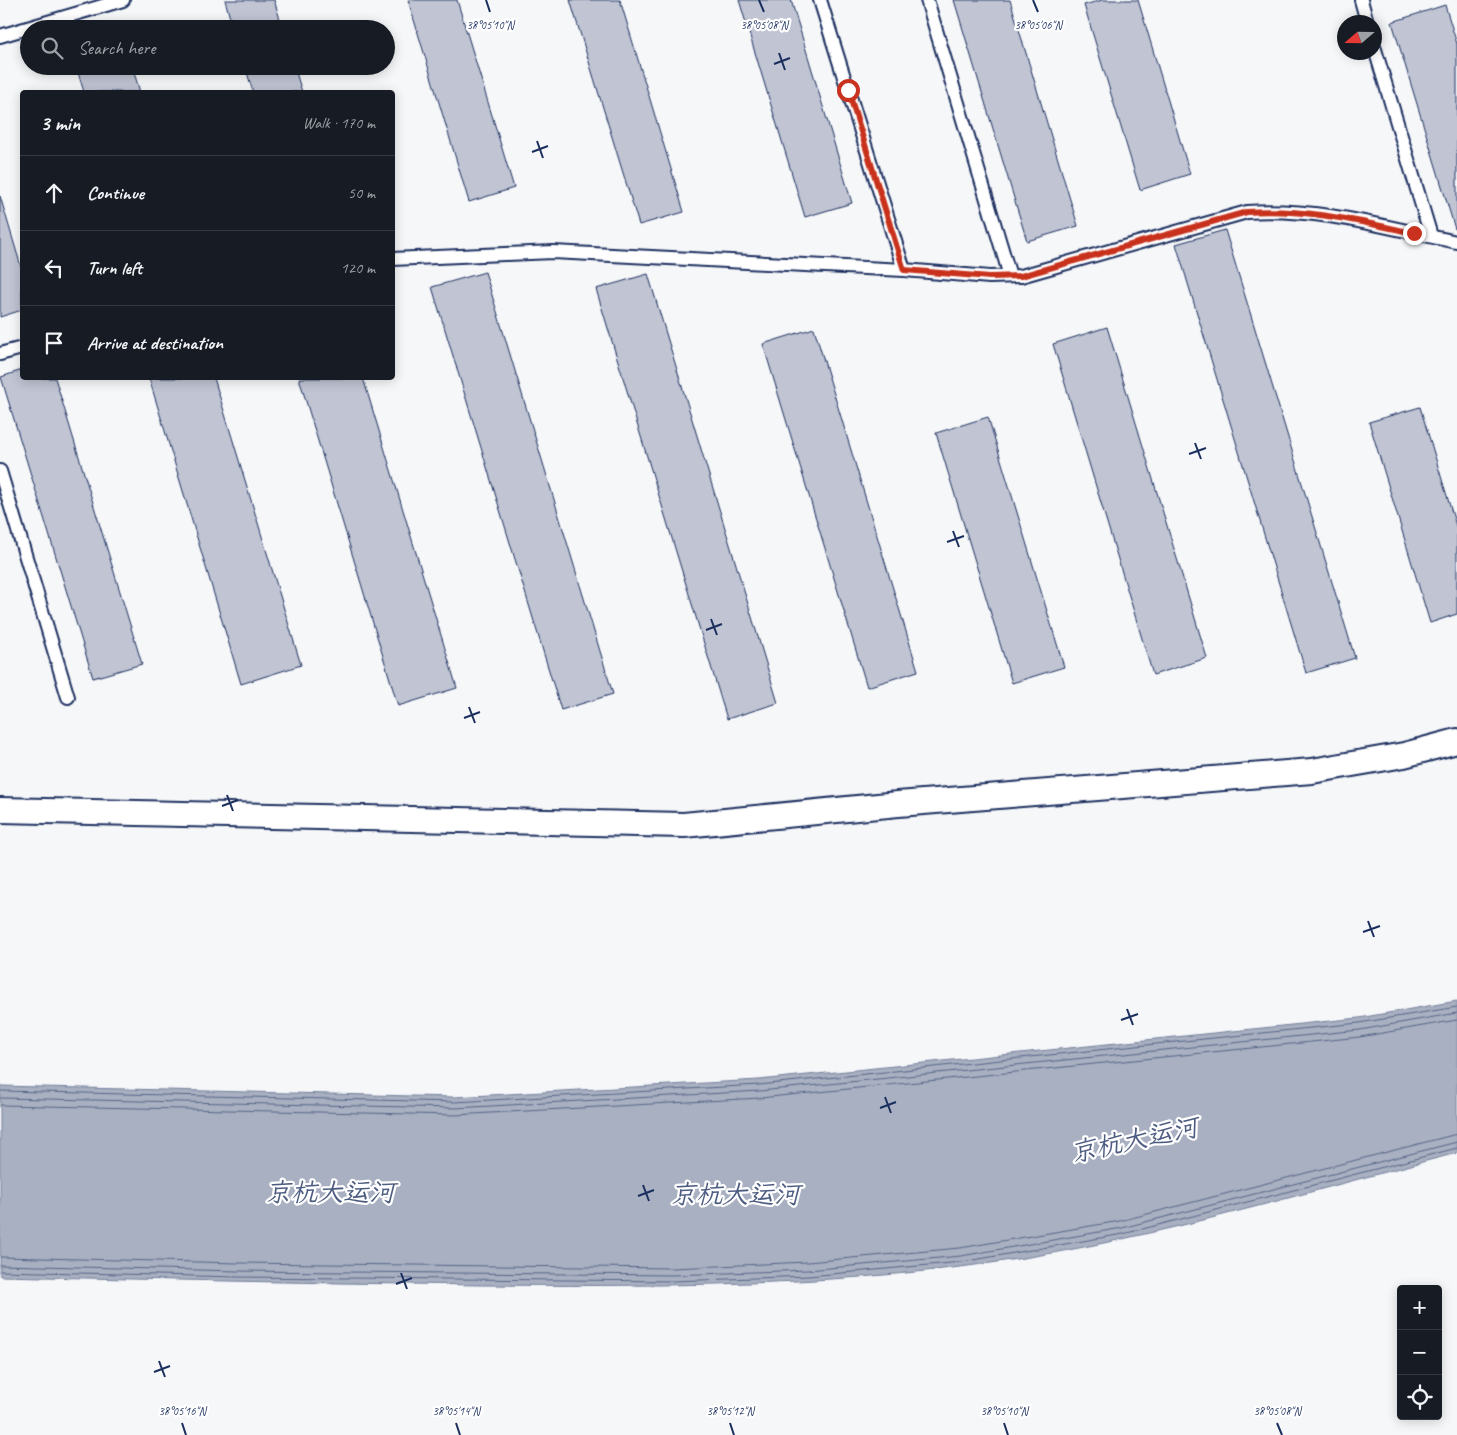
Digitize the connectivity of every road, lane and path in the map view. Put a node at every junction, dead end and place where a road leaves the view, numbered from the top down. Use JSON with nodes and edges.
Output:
{"nodes":[{"id":1,"x":123,"y":0,"type":"edge"},
{"id":2,"x":820,"y":0,"type":"edge"},
{"id":3,"x":927,"y":0,"type":"edge"},
{"id":4,"x":1361,"y":0,"type":"edge"},
{"id":5,"x":1365,"y":15,"type":"edge"},
{"id":6,"x":55,"y":20,"type":"edge"},
{"id":7,"x":20,"y":30,"type":"edge"},
{"id":8,"x":0,"y":36,"type":"edge"},
{"id":9,"x":1378,"y":60,"type":"edge"},
{"id":10,"x":1431,"y":236,"type":"junction"},
{"id":11,"x":1457,"y":242,"type":"edge"},
{"id":12,"x":395,"y":259,"type":"edge"},
{"id":13,"x":904,"y":270,"type":"junction"},
{"id":14,"x":1010,"y":276,"type":"junction"},
{"id":15,"x":20,"y":349,"type":"edge"},
{"id":16,"x":0,"y":354,"type":"edge"},
{"id":17,"x":0,"y":471,"type":"edge"},
{"id":18,"x":68,"y":697,"type":"dead end"},
{"id":19,"x":1457,"y":740,"type":"edge"},
{"id":20,"x":0,"y":810,"type":"edge"}],
"edges":[{"from":1,"to":6,"type":"lane"},
{"from":2,"to":13,"type":"lane"},
{"from":3,"to":14,"type":"lane"},
{"from":4,"to":5,"type":"lane"},
{"from":7,"to":8,"type":"lane"},
{"from":9,"to":10,"type":"lane"},
{"from":10,"to":11,"type":"lane"},
{"from":10,"to":14,"type":"lane"},
{"from":12,"to":13,"type":"lane"},
{"from":13,"to":14,"type":"lane"},
{"from":15,"to":16,"type":"lane"},
{"from":17,"to":18,"type":"lane"},
{"from":19,"to":20,"type":"street"}]}
